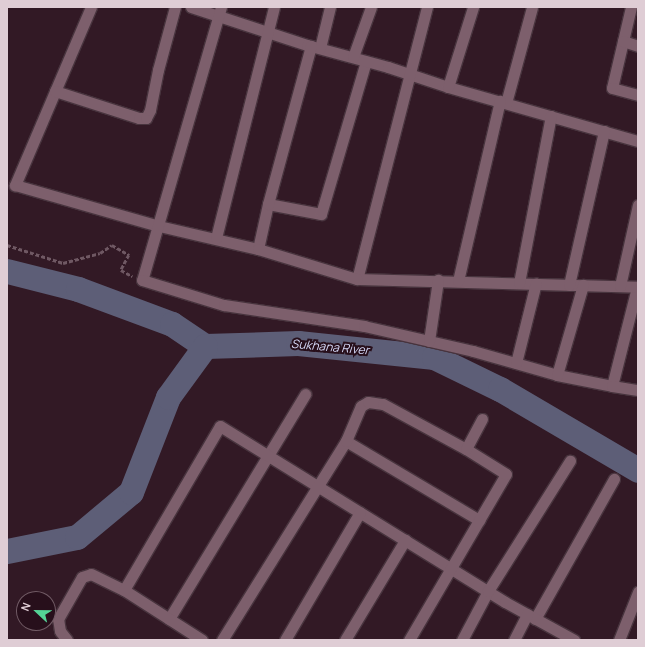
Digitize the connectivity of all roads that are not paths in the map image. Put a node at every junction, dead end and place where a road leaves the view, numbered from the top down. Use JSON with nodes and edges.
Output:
{"nodes":[{"id":1,"x":91,"y":7,"type":"edge"},
{"id":2,"x":175,"y":7,"type":"edge"},
{"id":3,"x":191,"y":7,"type":"edge"},
{"id":4,"x":274,"y":7,"type":"edge"},
{"id":5,"x":330,"y":7,"type":"edge"},
{"id":6,"x":371,"y":7,"type":"edge"},
{"id":7,"x":427,"y":7,"type":"edge"},
{"id":8,"x":473,"y":7,"type":"edge"},
{"id":9,"x":532,"y":7,"type":"edge"},
{"id":10,"x":631,"y":7,"type":"edge"},
{"id":11,"x":220,"y":12,"type":"edge"},
{"id":12,"x":267,"y":32,"type":"junction"},
{"id":13,"x":623,"y":41,"type":"junction"},
{"id":14,"x":638,"y":46,"type":"edge"},
{"id":15,"x":315,"y":47,"type":"junction"},
{"id":16,"x":353,"y":57,"type":"junction"},
{"id":17,"x":366,"y":61,"type":"junction"},
{"id":18,"x":409,"y":73,"type":"junction"},
{"id":19,"x":448,"y":87,"type":"junction"},
{"id":20,"x":55,"y":91,"type":"junction"},
{"id":21,"x":638,"y":95,"type":"edge"},
{"id":22,"x":503,"y":102,"type":"junction"},
{"id":23,"x":551,"y":116,"type":"junction"},
{"id":24,"x":604,"y":131,"type":"junction"},
{"id":25,"x":638,"y":141,"type":"edge"},
{"id":26,"x":11,"y":189,"type":"edge"},
{"id":27,"x":268,"y":204,"type":"junction"},
{"id":28,"x":638,"y":205,"type":"edge"},
{"id":29,"x":159,"y":226,"type":"junction"},
{"id":30,"x":216,"y":238,"type":"junction"},
{"id":31,"x":258,"y":249,"type":"junction"},
{"id":32,"x":357,"y":279,"type":"junction"},
{"id":33,"x":438,"y":280,"type":"junction"},
{"id":34,"x":458,"y":281,"type":"junction"},
{"id":35,"x":519,"y":283,"type":"junction"},
{"id":36,"x":536,"y":283,"type":"junction"},
{"id":37,"x":569,"y":285,"type":"junction"},
{"id":38,"x":583,"y":285,"type":"junction"},
{"id":39,"x":620,"y":286,"type":"junction"},
{"id":40,"x":638,"y":287,"type":"edge"},
{"id":41,"x":429,"y":341,"type":"junction"},
{"id":42,"x":516,"y":364,"type":"junction"},
{"id":43,"x":557,"y":375,"type":"junction"},
{"id":44,"x":612,"y":386,"type":"junction"},
{"id":45,"x":638,"y":390,"type":"edge"},
{"id":46,"x":305,"y":394,"type":"dead end"},
{"id":47,"x":482,"y":419,"type":"dead end"},
{"id":48,"x":346,"y":441,"type":"junction"},
{"id":49,"x":466,"y":449,"type":"junction"},
{"id":50,"x":267,"y":455,"type":"junction"},
{"id":51,"x":570,"y":461,"type":"dead end"},
{"id":52,"x":614,"y":479,"type":"dead end"},
{"id":53,"x":318,"y":486,"type":"junction"},
{"id":54,"x":360,"y":512,"type":"junction"},
{"id":55,"x":479,"y":520,"type":"junction"},
{"id":56,"x":405,"y":540,"type":"junction"},
{"id":57,"x":451,"y":568,"type":"junction"},
{"id":58,"x":124,"y":590,"type":"junction"},
{"id":59,"x":488,"y":592,"type":"junction"},
{"id":60,"x":638,"y":592,"type":"edge"},
{"id":61,"x":531,"y":616,"type":"junction"},
{"id":62,"x":169,"y":619,"type":"junction"},
{"id":63,"x":68,"y":640,"type":"edge"},
{"id":64,"x":202,"y":640,"type":"edge"},
{"id":65,"x":222,"y":640,"type":"edge"},
{"id":66,"x":285,"y":640,"type":"edge"},
{"id":67,"x":345,"y":640,"type":"edge"},
{"id":68,"x":409,"y":640,"type":"edge"},
{"id":69,"x":462,"y":640,"type":"edge"},
{"id":70,"x":514,"y":640,"type":"edge"},
{"id":71,"x":574,"y":640,"type":"edge"},
{"id":72,"x":619,"y":640,"type":"edge"}],
"edges":[{"from":1,"to":20,"type":"street"},
{"from":2,"to":20,"type":"street"},
{"from":3,"to":11,"type":"street"},
{"from":4,"to":12,"type":"street"},
{"from":5,"to":15,"type":"street"},
{"from":6,"to":16,"type":"street"},
{"from":7,"to":18,"type":"street"},
{"from":8,"to":19,"type":"street"},
{"from":9,"to":22,"type":"street"},
{"from":10,"to":13,"type":"street"},
{"from":11,"to":12,"type":"street"},
{"from":11,"to":29,"type":"street"},
{"from":12,"to":15,"type":"street"},
{"from":12,"to":30,"type":"street"},
{"from":13,"to":14,"type":"street"},
{"from":13,"to":21,"type":"street"},
{"from":15,"to":16,"type":"street"},
{"from":15,"to":27,"type":"street"},
{"from":16,"to":17,"type":"street"},
{"from":17,"to":18,"type":"street"},
{"from":17,"to":27,"type":"street"},
{"from":18,"to":19,"type":"street"},
{"from":18,"to":32,"type":"street"},
{"from":19,"to":22,"type":"street"},
{"from":20,"to":26,"type":"street"},
{"from":22,"to":23,"type":"street"},
{"from":22,"to":34,"type":"street"},
{"from":23,"to":24,"type":"street"},
{"from":23,"to":35,"type":"street"},
{"from":24,"to":25,"type":"street"},
{"from":24,"to":37,"type":"street"},
{"from":26,"to":29,"type":"street"},
{"from":27,"to":31,"type":"street"},
{"from":28,"to":39,"type":"street"},
{"from":29,"to":30,"type":"street"},
{"from":29,"to":41,"type":"street"},
{"from":30,"to":31,"type":"street"},
{"from":31,"to":32,"type":"street"},
{"from":32,"to":33,"type":"street"},
{"from":33,"to":34,"type":"street"},
{"from":33,"to":41,"type":"street"},
{"from":34,"to":35,"type":"street"},
{"from":35,"to":36,"type":"street"},
{"from":36,"to":37,"type":"street"},
{"from":36,"to":42,"type":"street"},
{"from":37,"to":38,"type":"street"},
{"from":38,"to":39,"type":"street"},
{"from":38,"to":43,"type":"street"},
{"from":39,"to":40,"type":"street"},
{"from":40,"to":44,"type":"street"},
{"from":41,"to":42,"type":"street"},
{"from":42,"to":43,"type":"street"},
{"from":43,"to":44,"type":"street"},
{"from":44,"to":45,"type":"street"},
{"from":46,"to":50,"type":"street"},
{"from":47,"to":49,"type":"street"},
{"from":48,"to":49,"type":"street"},
{"from":48,"to":53,"type":"street"},
{"from":48,"to":55,"type":"street"},
{"from":49,"to":55,"type":"street"},
{"from":50,"to":53,"type":"street"},
{"from":50,"to":58,"type":"street"},
{"from":50,"to":62,"type":"street"},
{"from":51,"to":59,"type":"street"},
{"from":52,"to":61,"type":"street"},
{"from":53,"to":54,"type":"street"},
{"from":53,"to":65,"type":"street"},
{"from":54,"to":56,"type":"street"},
{"from":54,"to":66,"type":"street"},
{"from":55,"to":57,"type":"street"},
{"from":56,"to":57,"type":"street"},
{"from":56,"to":67,"type":"street"},
{"from":57,"to":59,"type":"street"},
{"from":57,"to":68,"type":"street"},
{"from":58,"to":62,"type":"street"},
{"from":58,"to":63,"type":"street"},
{"from":59,"to":61,"type":"street"},
{"from":59,"to":69,"type":"street"},
{"from":60,"to":72,"type":"street"},
{"from":61,"to":70,"type":"street"},
{"from":61,"to":71,"type":"street"},
{"from":62,"to":64,"type":"street"}]}
